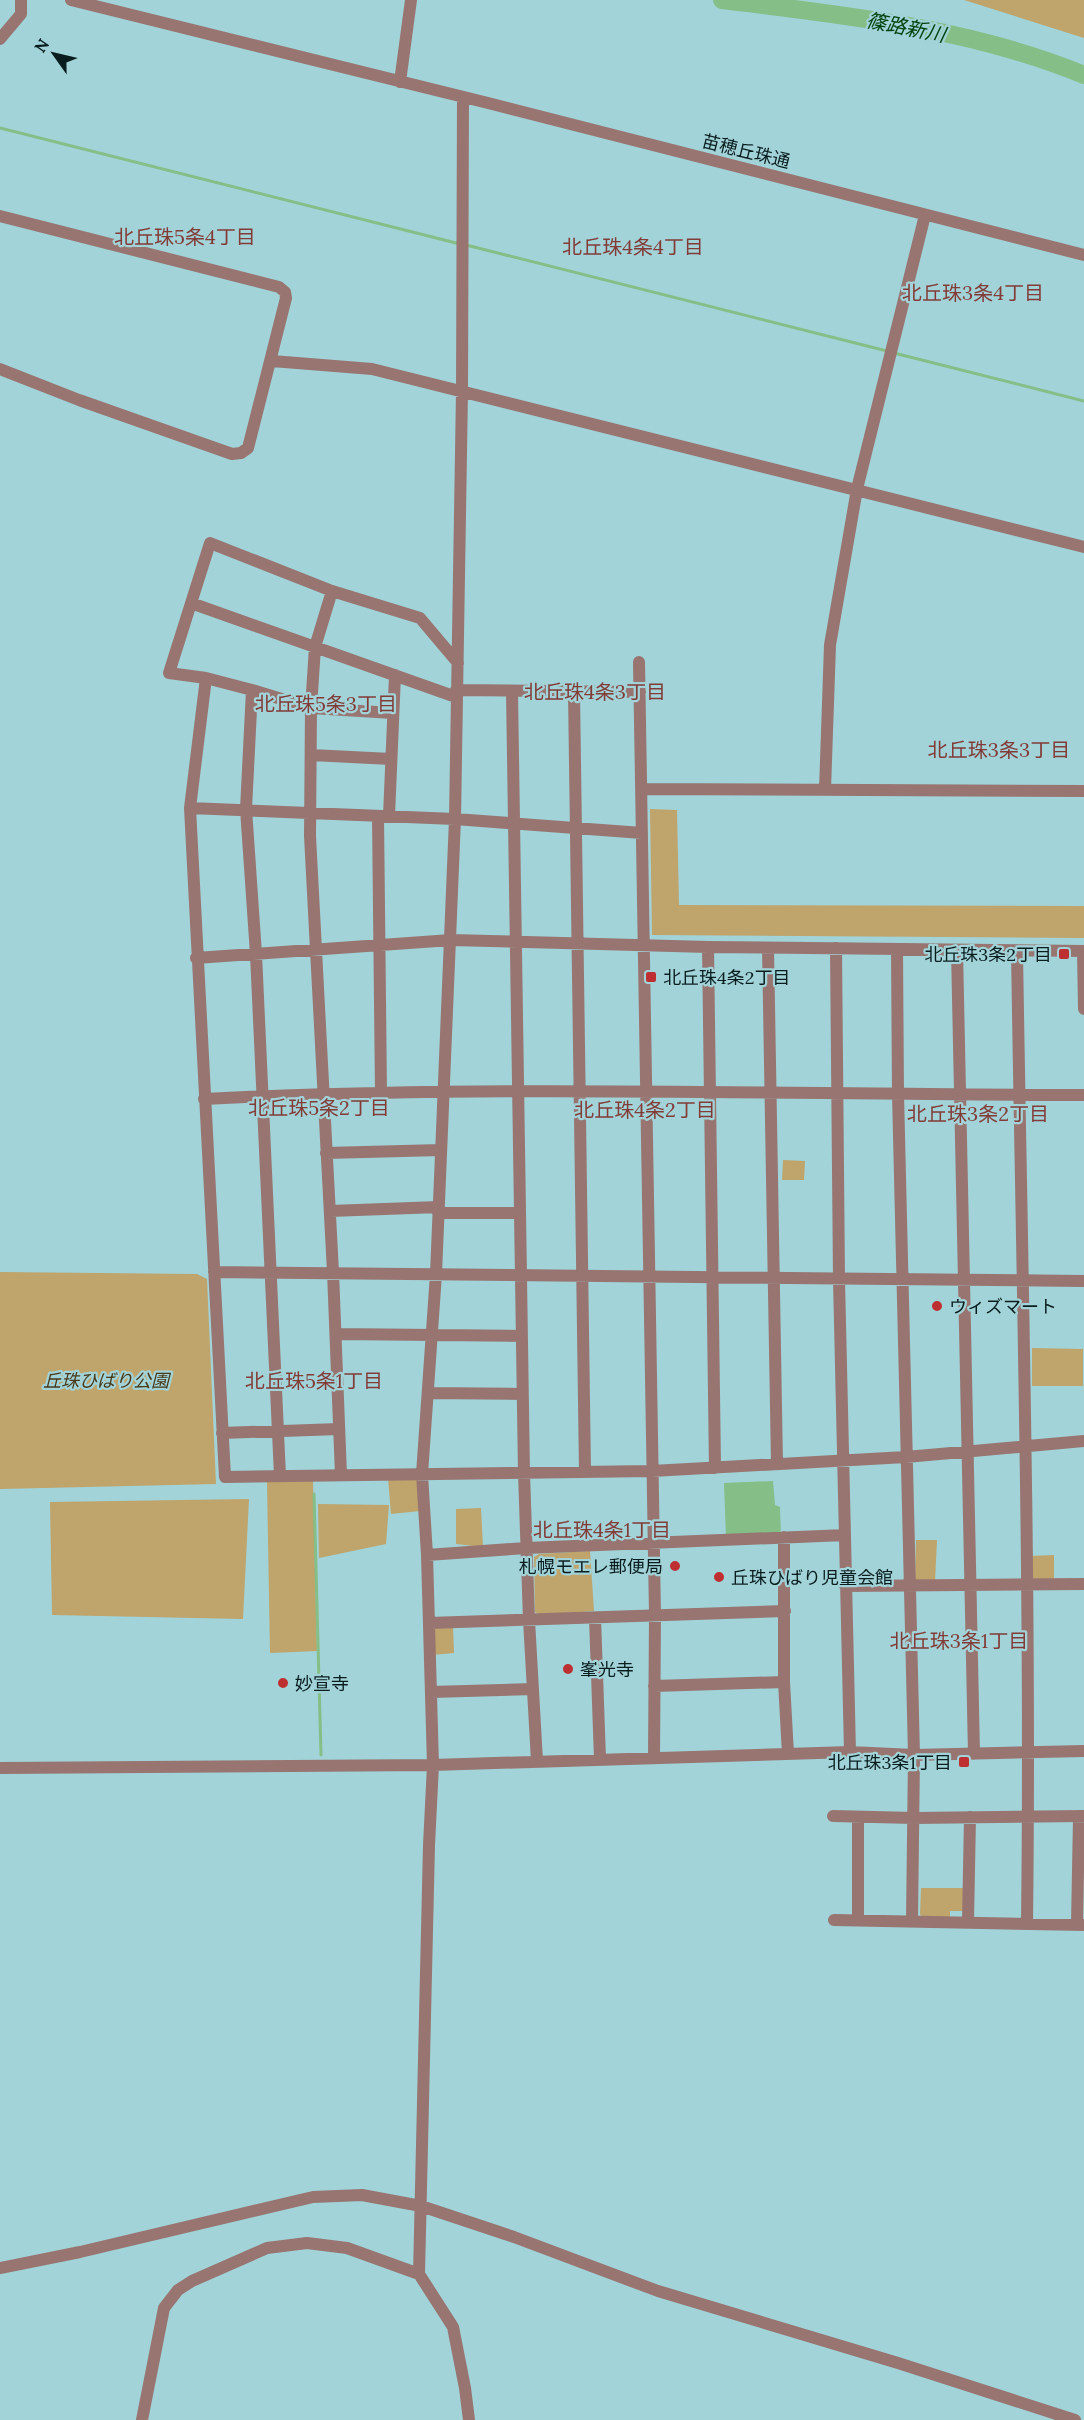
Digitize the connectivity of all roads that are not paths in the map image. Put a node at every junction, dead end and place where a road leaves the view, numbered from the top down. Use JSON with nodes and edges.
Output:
{"nodes":[{"id":1,"x":21,"y":0,"type":"edge"},
{"id":2,"x":71,"y":0,"type":"edge"},
{"id":3,"x":411,"y":0,"type":"edge"},
{"id":4,"x":0,"y":39,"type":"edge"},
{"id":5,"x":400,"y":82,"type":"junction"},
{"id":6,"x":463,"y":98,"type":"junction"},
{"id":7,"x":925,"y":215,"type":"junction"},
{"id":8,"x":0,"y":216,"type":"edge"},
{"id":9,"x":1084,"y":255,"type":"edge"},
{"id":10,"x":272,"y":361,"type":"junction"},
{"id":11,"x":0,"y":369,"type":"edge"},
{"id":12,"x":462,"y":392,"type":"junction"},
{"id":13,"x":857,"y":489,"type":"junction"},
{"id":14,"x":1084,"y":547,"type":"edge"},
{"id":15,"x":332,"y":591,"type":"junction"},
{"id":16,"x":191,"y":603,"type":"junction"},
{"id":17,"x":315,"y":647,"type":"junction"},
{"id":18,"x":639,"y":662,"type":"dead end"},
{"id":19,"x":458,"y":663,"type":"junction"},
{"id":20,"x":395,"y":675,"type":"junction"},
{"id":21,"x":206,"y":678,"type":"junction"},
{"id":22,"x":252,"y":690,"type":"junction"},
{"id":23,"x":512,"y":691,"type":"junction"},
{"id":24,"x":574,"y":692,"type":"junction"},
{"id":25,"x":640,"y":692,"type":"junction"},
{"id":26,"x":456,"y":694,"type":"junction"},
{"id":27,"x":311,"y":708,"type":"junction"},
{"id":28,"x":393,"y":713,"type":"junction"},
{"id":29,"x":311,"y":755,"type":"junction"},
{"id":30,"x":391,"y":759,"type":"junction"},
{"id":31,"x":642,"y":789,"type":"junction"},
{"id":32,"x":825,"y":790,"type":"junction"},
{"id":33,"x":1084,"y":791,"type":"edge"},
{"id":34,"x":190,"y":808,"type":"junction"},
{"id":35,"x":246,"y":809,"type":"junction"},
{"id":36,"x":310,"y":812,"type":"junction"},
{"id":37,"x":383,"y":816,"type":"junction"},
{"id":38,"x":455,"y":819,"type":"junction"},
{"id":39,"x":513,"y":823,"type":"junction"},
{"id":40,"x":575,"y":828,"type":"junction"},
{"id":41,"x":642,"y":833,"type":"junction"},
{"id":42,"x":451,"y":940,"type":"junction"},
{"id":43,"x":514,"y":941,"type":"junction"},
{"id":44,"x":576,"y":943,"type":"junction"},
{"id":45,"x":381,"y":945,"type":"junction"},
{"id":46,"x":644,"y":946,"type":"junction"},
{"id":47,"x":708,"y":947,"type":"junction"},
{"id":48,"x":316,"y":948,"type":"junction"},
{"id":49,"x":768,"y":948,"type":"junction"},
{"id":50,"x":836,"y":948,"type":"junction"},
{"id":51,"x":897,"y":949,"type":"junction"},
{"id":52,"x":957,"y":950,"type":"junction"},
{"id":53,"x":1017,"y":951,"type":"junction"},
{"id":54,"x":1083,"y":951,"type":"edge"},
{"id":55,"x":256,"y":954,"type":"junction"},
{"id":56,"x":196,"y":958,"type":"junction"},
{"id":57,"x":1084,"y":1009,"type":"edge"},
{"id":58,"x":517,"y":1090,"type":"junction"},
{"id":59,"x":444,"y":1091,"type":"junction"},
{"id":60,"x":579,"y":1091,"type":"junction"},
{"id":61,"x":646,"y":1092,"type":"junction"},
{"id":62,"x":381,"y":1093,"type":"junction"},
{"id":63,"x":710,"y":1093,"type":"junction"},
{"id":64,"x":771,"y":1094,"type":"junction"},
{"id":65,"x":837,"y":1094,"type":"junction"},
{"id":66,"x":898,"y":1094,"type":"junction"},
{"id":67,"x":324,"y":1095,"type":"junction"},
{"id":68,"x":1020,"y":1095,"type":"junction"},
{"id":69,"x":1084,"y":1095,"type":"edge"},
{"id":70,"x":263,"y":1096,"type":"junction"},
{"id":71,"x":959,"y":1096,"type":"junction"},
{"id":72,"x":204,"y":1099,"type":"junction"},
{"id":73,"x":441,"y":1150,"type":"junction"},
{"id":74,"x":326,"y":1153,"type":"junction"},
{"id":75,"x":439,"y":1210,"type":"junction"},
{"id":76,"x":330,"y":1211,"type":"junction"},
{"id":77,"x":519,"y":1213,"type":"junction"},
{"id":78,"x":214,"y":1272,"type":"junction"},
{"id":79,"x":271,"y":1272,"type":"junction"},
{"id":80,"x":333,"y":1272,"type":"junction"},
{"id":81,"x":436,"y":1274,"type":"junction"},
{"id":82,"x":521,"y":1275,"type":"junction"},
{"id":83,"x":583,"y":1276,"type":"junction"},
{"id":84,"x":648,"y":1277,"type":"junction"},
{"id":85,"x":713,"y":1278,"type":"junction"},
{"id":86,"x":774,"y":1279,"type":"junction"},
{"id":87,"x":839,"y":1280,"type":"junction"},
{"id":88,"x":904,"y":1280,"type":"junction"},
{"id":89,"x":965,"y":1281,"type":"junction"},
{"id":90,"x":1024,"y":1281,"type":"junction"},
{"id":91,"x":1084,"y":1281,"type":"edge"},
{"id":92,"x":336,"y":1334,"type":"junction"},
{"id":93,"x":432,"y":1334,"type":"junction"},
{"id":94,"x":522,"y":1336,"type":"junction"},
{"id":95,"x":428,"y":1393,"type":"junction"},
{"id":96,"x":522,"y":1394,"type":"junction"},
{"id":97,"x":339,"y":1429,"type":"junction"},
{"id":98,"x":278,"y":1431,"type":"junction"},
{"id":99,"x":222,"y":1433,"type":"junction"},
{"id":100,"x":1084,"y":1441,"type":"edge"},
{"id":101,"x":1026,"y":1446,"type":"junction"},
{"id":102,"x":967,"y":1452,"type":"junction"},
{"id":103,"x":906,"y":1457,"type":"junction"},
{"id":104,"x":844,"y":1460,"type":"junction"},
{"id":105,"x":777,"y":1464,"type":"junction"},
{"id":106,"x":715,"y":1467,"type":"junction"},
{"id":107,"x":652,"y":1471,"type":"junction"},
{"id":108,"x":585,"y":1472,"type":"junction"},
{"id":109,"x":524,"y":1473,"type":"junction"},
{"id":110,"x":422,"y":1474,"type":"junction"},
{"id":111,"x":341,"y":1475,"type":"junction"},
{"id":112,"x":280,"y":1476,"type":"junction"},
{"id":113,"x":845,"y":1534,"type":"junction"},
{"id":114,"x":784,"y":1537,"type":"junction"},
{"id":115,"x":653,"y":1542,"type":"junction"},
{"id":116,"x":526,"y":1548,"type":"junction"},
{"id":117,"x":427,"y":1555,"type":"junction"},
{"id":118,"x":1084,"y":1584,"type":"edge"},
{"id":119,"x":1025,"y":1585,"type":"junction"},
{"id":120,"x":845,"y":1586,"type":"junction"},
{"id":121,"x":910,"y":1586,"type":"junction"},
{"id":122,"x":970,"y":1586,"type":"junction"},
{"id":123,"x":785,"y":1611,"type":"junction"},
{"id":124,"x":655,"y":1615,"type":"junction"},
{"id":125,"x":595,"y":1618,"type":"junction"},
{"id":126,"x":529,"y":1620,"type":"junction"},
{"id":127,"x":429,"y":1623,"type":"junction"},
{"id":128,"x":784,"y":1682,"type":"junction"},
{"id":129,"x":654,"y":1686,"type":"junction"},
{"id":130,"x":533,"y":1689,"type":"junction"},
{"id":131,"x":431,"y":1692,"type":"junction"},
{"id":132,"x":850,"y":1752,"type":"junction"},
{"id":133,"x":1084,"y":1752,"type":"edge"},
{"id":134,"x":1028,"y":1753,"type":"junction"},
{"id":135,"x":788,"y":1754,"type":"junction"},
{"id":136,"x":974,"y":1754,"type":"junction"},
{"id":137,"x":914,"y":1755,"type":"junction"},
{"id":138,"x":654,"y":1757,"type":"junction"},
{"id":139,"x":600,"y":1759,"type":"junction"},
{"id":140,"x":537,"y":1761,"type":"junction"},
{"id":141,"x":433,"y":1765,"type":"junction"},
{"id":142,"x":0,"y":1768,"type":"edge"},
{"id":143,"x":833,"y":1816,"type":"dead end"},
{"id":144,"x":1028,"y":1816,"type":"junction"},
{"id":145,"x":1082,"y":1816,"type":"edge"},
{"id":146,"x":858,"y":1817,"type":"junction"},
{"id":147,"x":970,"y":1817,"type":"junction"},
{"id":148,"x":914,"y":1818,"type":"junction"},
{"id":149,"x":834,"y":1920,"type":"dead end"},
{"id":150,"x":858,"y":1920,"type":"junction"},
{"id":151,"x":912,"y":1921,"type":"junction"},
{"id":152,"x":968,"y":1922,"type":"junction"},
{"id":153,"x":1027,"y":1923,"type":"junction"},
{"id":154,"x":1081,"y":1925,"type":"edge"},
{"id":155,"x":421,"y":2206,"type":"junction"},
{"id":156,"x":0,"y":2268,"type":"edge"},
{"id":157,"x":419,"y":2274,"type":"junction"},
{"id":158,"x":142,"y":2420,"type":"edge"},
{"id":159,"x":469,"y":2420,"type":"edge"},
{"id":160,"x":1075,"y":2420,"type":"edge"}],
"edges":[{"from":1,"to":4,"type":"street"},
{"from":2,"to":5,"type":"street","name":"苗穂丘珠通"},
{"from":3,"to":5,"type":"street"},
{"from":5,"to":6,"type":"street","name":"苗穂丘珠通"},
{"from":6,"to":7,"type":"street","name":"苗穂丘珠通"},
{"from":6,"to":12,"type":"street"},
{"from":7,"to":9,"type":"street","name":"苗穂丘珠通"},
{"from":7,"to":13,"type":"street"},
{"from":8,"to":10,"type":"street"},
{"from":10,"to":11,"type":"street"},
{"from":10,"to":12,"type":"street"},
{"from":12,"to":13,"type":"street"},
{"from":12,"to":19,"type":"street"},
{"from":13,"to":14,"type":"street"},
{"from":13,"to":32,"type":"street"},
{"from":15,"to":16,"type":"street"},
{"from":15,"to":17,"type":"street"},
{"from":15,"to":19,"type":"street"},
{"from":16,"to":17,"type":"street"},
{"from":16,"to":21,"type":"street"},
{"from":17,"to":20,"type":"street"},
{"from":17,"to":27,"type":"street"},
{"from":18,"to":25,"type":"street"},
{"from":19,"to":26,"type":"street"},
{"from":20,"to":26,"type":"street"},
{"from":20,"to":28,"type":"street"},
{"from":21,"to":22,"type":"street"},
{"from":21,"to":34,"type":"street"},
{"from":22,"to":27,"type":"street"},
{"from":22,"to":35,"type":"street"},
{"from":23,"to":24,"type":"street"},
{"from":23,"to":26,"type":"street"},
{"from":23,"to":39,"type":"street"},
{"from":24,"to":25,"type":"street"},
{"from":24,"to":40,"type":"street"},
{"from":25,"to":31,"type":"street"},
{"from":26,"to":38,"type":"street"},
{"from":27,"to":28,"type":"street"},
{"from":27,"to":29,"type":"street"},
{"from":28,"to":30,"type":"street"},
{"from":29,"to":30,"type":"street"},
{"from":29,"to":36,"type":"street"},
{"from":30,"to":37,"type":"street"},
{"from":31,"to":32,"type":"street"},
{"from":31,"to":41,"type":"street"},
{"from":32,"to":33,"type":"street"},
{"from":34,"to":35,"type":"street"},
{"from":34,"to":56,"type":"street"},
{"from":35,"to":36,"type":"street"},
{"from":35,"to":55,"type":"street"},
{"from":36,"to":37,"type":"street"},
{"from":36,"to":48,"type":"street"},
{"from":37,"to":38,"type":"street"},
{"from":37,"to":45,"type":"street"},
{"from":38,"to":39,"type":"street"},
{"from":38,"to":42,"type":"street"},
{"from":39,"to":40,"type":"street"},
{"from":39,"to":43,"type":"street"},
{"from":40,"to":41,"type":"street"},
{"from":40,"to":44,"type":"street"},
{"from":41,"to":46,"type":"street"},
{"from":42,"to":43,"type":"street"},
{"from":42,"to":45,"type":"street"},
{"from":42,"to":59,"type":"street"},
{"from":43,"to":44,"type":"street"},
{"from":43,"to":58,"type":"street"},
{"from":44,"to":46,"type":"street"},
{"from":44,"to":60,"type":"street"},
{"from":45,"to":48,"type":"street"},
{"from":45,"to":62,"type":"street"},
{"from":46,"to":47,"type":"street"},
{"from":46,"to":61,"type":"street"},
{"from":47,"to":49,"type":"street"},
{"from":47,"to":63,"type":"street"},
{"from":48,"to":55,"type":"street"},
{"from":48,"to":67,"type":"street"},
{"from":49,"to":50,"type":"street"},
{"from":49,"to":64,"type":"street"},
{"from":50,"to":51,"type":"street"},
{"from":50,"to":65,"type":"street"},
{"from":51,"to":52,"type":"street"},
{"from":51,"to":66,"type":"street"},
{"from":52,"to":53,"type":"street"},
{"from":52,"to":71,"type":"street"},
{"from":53,"to":54,"type":"street"},
{"from":53,"to":68,"type":"street"},
{"from":54,"to":57,"type":"street"},
{"from":55,"to":56,"type":"street"},
{"from":55,"to":70,"type":"street"},
{"from":56,"to":72,"type":"street"},
{"from":58,"to":59,"type":"street"},
{"from":58,"to":60,"type":"street"},
{"from":58,"to":77,"type":"street"},
{"from":59,"to":62,"type":"street"},
{"from":59,"to":73,"type":"street"},
{"from":60,"to":61,"type":"street"},
{"from":60,"to":83,"type":"street"},
{"from":61,"to":63,"type":"street"},
{"from":61,"to":84,"type":"street"},
{"from":62,"to":67,"type":"street"},
{"from":63,"to":64,"type":"street"},
{"from":63,"to":85,"type":"street"},
{"from":64,"to":65,"type":"street"},
{"from":64,"to":86,"type":"street"},
{"from":65,"to":66,"type":"street"},
{"from":65,"to":87,"type":"street"},
{"from":66,"to":71,"type":"street"},
{"from":66,"to":88,"type":"street"},
{"from":67,"to":70,"type":"street"},
{"from":67,"to":74,"type":"street"},
{"from":68,"to":69,"type":"street"},
{"from":68,"to":71,"type":"street"},
{"from":68,"to":90,"type":"street"},
{"from":70,"to":72,"type":"street"},
{"from":70,"to":79,"type":"street"},
{"from":71,"to":89,"type":"street"},
{"from":72,"to":78,"type":"street"},
{"from":73,"to":74,"type":"street"},
{"from":73,"to":75,"type":"street"},
{"from":74,"to":76,"type":"street"},
{"from":75,"to":76,"type":"street"},
{"from":75,"to":77,"type":"street"},
{"from":75,"to":81,"type":"street"},
{"from":76,"to":80,"type":"street"},
{"from":77,"to":82,"type":"street"},
{"from":78,"to":79,"type":"street"},
{"from":78,"to":99,"type":"street"},
{"from":79,"to":80,"type":"street"},
{"from":79,"to":98,"type":"street"},
{"from":80,"to":81,"type":"street"},
{"from":80,"to":92,"type":"street"},
{"from":81,"to":82,"type":"street"},
{"from":81,"to":93,"type":"street"},
{"from":82,"to":83,"type":"street"},
{"from":82,"to":94,"type":"street"},
{"from":83,"to":84,"type":"street"},
{"from":83,"to":108,"type":"street"},
{"from":84,"to":85,"type":"street"},
{"from":84,"to":107,"type":"street"},
{"from":85,"to":86,"type":"street"},
{"from":85,"to":106,"type":"street"},
{"from":86,"to":87,"type":"street"},
{"from":86,"to":105,"type":"street"},
{"from":87,"to":88,"type":"street"},
{"from":87,"to":104,"type":"street"},
{"from":88,"to":89,"type":"street"},
{"from":88,"to":103,"type":"street"},
{"from":89,"to":90,"type":"street"},
{"from":89,"to":102,"type":"street"},
{"from":90,"to":91,"type":"street"},
{"from":90,"to":101,"type":"street"},
{"from":92,"to":93,"type":"street"},
{"from":92,"to":97,"type":"street"},
{"from":93,"to":94,"type":"street"},
{"from":93,"to":95,"type":"street"},
{"from":94,"to":96,"type":"street"},
{"from":95,"to":96,"type":"street"},
{"from":95,"to":110,"type":"street"},
{"from":96,"to":109,"type":"street"},
{"from":97,"to":98,"type":"street"},
{"from":97,"to":111,"type":"street"},
{"from":98,"to":99,"type":"street"},
{"from":98,"to":112,"type":"street"},
{"from":99,"to":112,"type":"street"},
{"from":100,"to":101,"type":"street"},
{"from":101,"to":102,"type":"street"},
{"from":101,"to":119,"type":"street"},
{"from":102,"to":103,"type":"street"},
{"from":102,"to":122,"type":"street"},
{"from":103,"to":104,"type":"street"},
{"from":103,"to":121,"type":"street"},
{"from":104,"to":105,"type":"street"},
{"from":104,"to":113,"type":"street"},
{"from":105,"to":106,"type":"street"},
{"from":106,"to":107,"type":"street"},
{"from":107,"to":108,"type":"street"},
{"from":107,"to":115,"type":"street"},
{"from":108,"to":109,"type":"street"},
{"from":109,"to":110,"type":"street"},
{"from":109,"to":116,"type":"street"},
{"from":110,"to":111,"type":"street"},
{"from":110,"to":117,"type":"street"},
{"from":111,"to":112,"type":"street"},
{"from":113,"to":114,"type":"street"},
{"from":113,"to":120,"type":"street"},
{"from":114,"to":115,"type":"street"},
{"from":114,"to":123,"type":"street"},
{"from":115,"to":116,"type":"street"},
{"from":115,"to":124,"type":"street"},
{"from":116,"to":117,"type":"street"},
{"from":116,"to":126,"type":"street"},
{"from":117,"to":127,"type":"street"},
{"from":118,"to":119,"type":"street"},
{"from":119,"to":122,"type":"street"},
{"from":119,"to":134,"type":"street"},
{"from":120,"to":121,"type":"street"},
{"from":120,"to":132,"type":"street"},
{"from":121,"to":122,"type":"street"},
{"from":121,"to":137,"type":"street"},
{"from":122,"to":136,"type":"street"},
{"from":123,"to":124,"type":"street"},
{"from":123,"to":128,"type":"street"},
{"from":124,"to":125,"type":"street"},
{"from":124,"to":129,"type":"street"},
{"from":125,"to":126,"type":"street"},
{"from":125,"to":139,"type":"street"},
{"from":126,"to":127,"type":"street"},
{"from":126,"to":130,"type":"street"},
{"from":127,"to":131,"type":"street"},
{"from":128,"to":129,"type":"street"},
{"from":128,"to":135,"type":"street"},
{"from":129,"to":138,"type":"street"},
{"from":130,"to":131,"type":"street"},
{"from":130,"to":140,"type":"street"},
{"from":131,"to":141,"type":"street"},
{"from":132,"to":135,"type":"street"},
{"from":132,"to":137,"type":"street"},
{"from":133,"to":134,"type":"street"},
{"from":134,"to":136,"type":"street"},
{"from":134,"to":144,"type":"street"},
{"from":135,"to":138,"type":"street"},
{"from":136,"to":137,"type":"street"},
{"from":137,"to":148,"type":"street"},
{"from":138,"to":139,"type":"street"},
{"from":139,"to":140,"type":"street"},
{"from":140,"to":141,"type":"street"},
{"from":141,"to":142,"type":"street"},
{"from":141,"to":155,"type":"street"},
{"from":143,"to":146,"type":"street"},
{"from":144,"to":145,"type":"street"},
{"from":144,"to":147,"type":"street"},
{"from":144,"to":153,"type":"street"},
{"from":145,"to":154,"type":"street"},
{"from":146,"to":148,"type":"street"},
{"from":146,"to":150,"type":"street"},
{"from":147,"to":148,"type":"street"},
{"from":147,"to":152,"type":"street"},
{"from":148,"to":151,"type":"street"},
{"from":149,"to":150,"type":"street"},
{"from":150,"to":151,"type":"street"},
{"from":151,"to":152,"type":"street"},
{"from":152,"to":153,"type":"street"},
{"from":153,"to":154,"type":"street"},
{"from":155,"to":156,"type":"street"},
{"from":155,"to":157,"type":"street"},
{"from":155,"to":160,"type":"street"},
{"from":157,"to":158,"type":"street"},
{"from":157,"to":159,"type":"street"}]}
